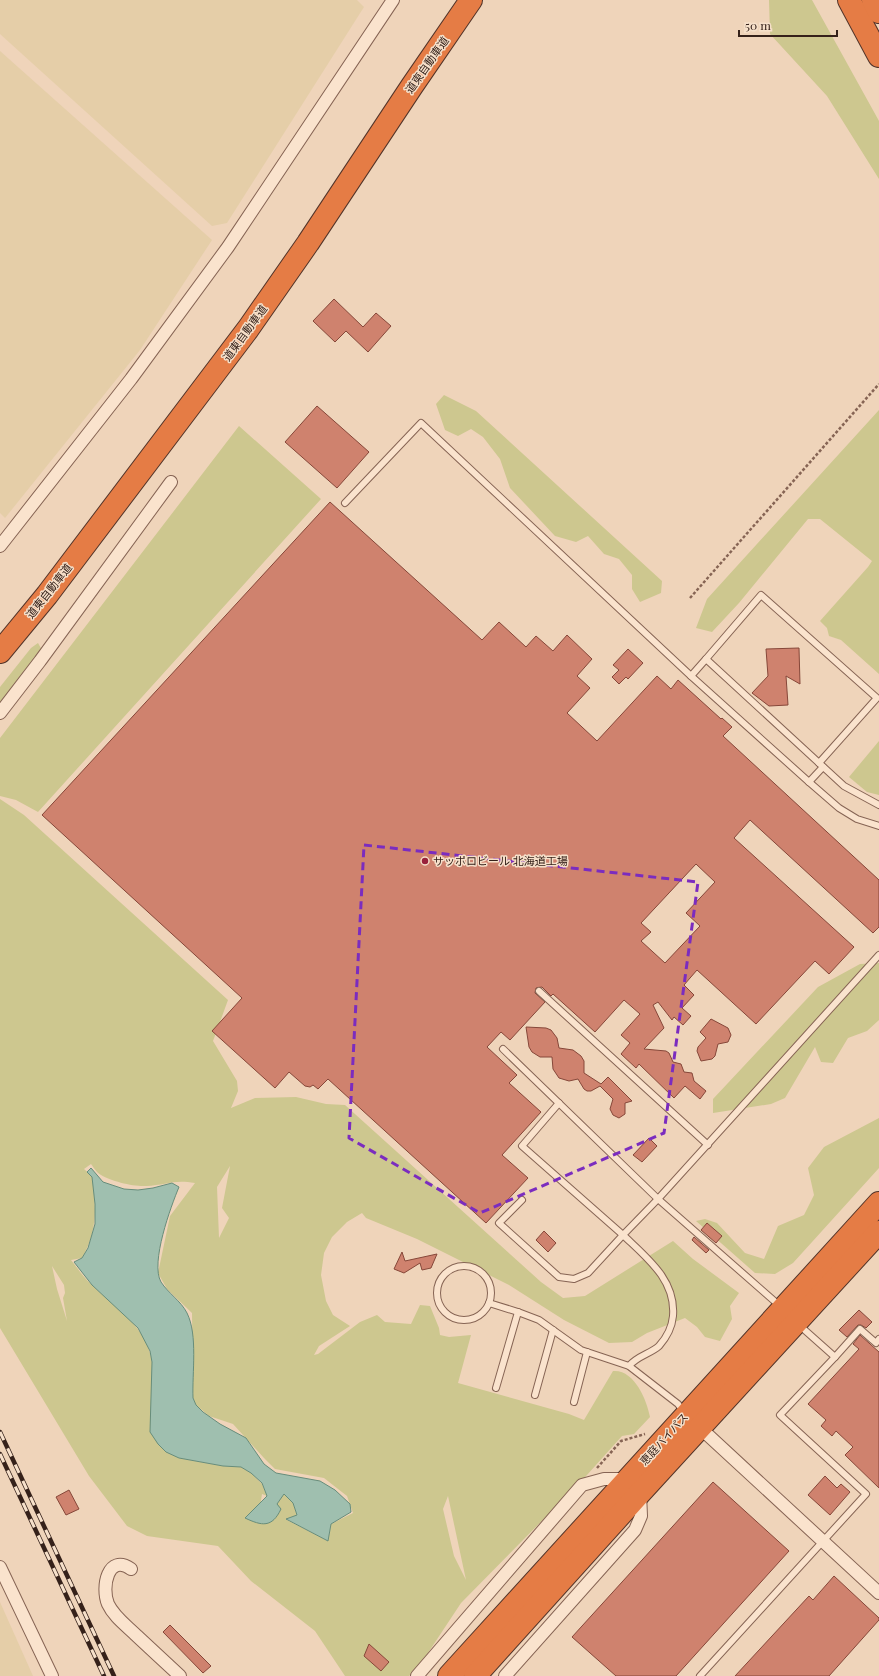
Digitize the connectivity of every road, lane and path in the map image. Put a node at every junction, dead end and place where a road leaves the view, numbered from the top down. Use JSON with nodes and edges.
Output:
{"nodes":[{"id":1,"x":393,"y":0,"type":"edge"},
{"id":2,"x":471,"y":0,"type":"edge"},
{"id":3,"x":849,"y":0,"type":"edge"},
{"id":4,"x":873,"y":0,"type":"edge"},
{"id":5,"x":879,"y":12,"type":"edge"},
{"id":6,"x":879,"y":56,"type":"edge"},
{"id":7,"x":879,"y":384,"type":"edge"},
{"id":8,"x":171,"y":482,"type":"dead end"},
{"id":9,"x":345,"y":504,"type":"dead end"},
{"id":10,"x":0,"y":546,"type":"edge"},
{"id":11,"x":690,"y":598,"type":"dead end"},
{"id":12,"x":0,"y":652,"type":"edge"},
{"id":13,"x":706,"y":659,"type":"junction"},
{"id":14,"x":691,"y":676,"type":"junction"},
{"id":15,"x":0,"y":713,"type":"edge"},
{"id":16,"x":821,"y":765,"type":"junction"},
{"id":17,"x":809,"y":782,"type":"junction"},
{"id":18,"x":879,"y":805,"type":"edge"},
{"id":19,"x":879,"y":826,"type":"edge"},
{"id":20,"x":879,"y":955,"type":"edge"},
{"id":21,"x":539,"y":992,"type":"dead end"},
{"id":22,"x":503,"y":1049,"type":"dead end"},
{"id":23,"x":558,"y":1103,"type":"junction"},
{"id":24,"x":708,"y":1145,"type":"junction"},
{"id":25,"x":658,"y":1199,"type":"junction"},
{"id":26,"x":522,"y":1200,"type":"dead end"},
{"id":27,"x":879,"y":1203,"type":"edge"},
{"id":28,"x":879,"y":1232,"type":"edge"},
{"id":29,"x":624,"y":1235,"type":"junction"},
{"id":30,"x":489,"y":1303,"type":"junction"},
{"id":31,"x":518,"y":1312,"type":"junction"},
{"id":32,"x":789,"y":1316,"type":"junction"},
{"id":33,"x":553,"y":1330,"type":"junction"},
{"id":34,"x":879,"y":1339,"type":"edge"},
{"id":35,"x":587,"y":1352,"type":"junction"},
{"id":36,"x":835,"y":1357,"type":"junction"},
{"id":37,"x":629,"y":1366,"type":"junction"},
{"id":38,"x":496,"y":1388,"type":"dead end"},
{"id":39,"x":535,"y":1395,"type":"dead end"},
{"id":40,"x":574,"y":1402,"type":"dead end"},
{"id":41,"x":693,"y":1421,"type":"junction"},
{"id":42,"x":634,"y":1486,"type":"junction"},
{"id":43,"x":823,"y":1541,"type":"junction"},
{"id":44,"x":0,"y":1567,"type":"edge"},
{"id":45,"x":132,"y":1569,"type":"dead end"},
{"id":46,"x":879,"y":1593,"type":"edge"},
{"id":47,"x":52,"y":1676,"type":"edge"},
{"id":48,"x":180,"y":1676,"type":"edge"},
{"id":49,"x":418,"y":1676,"type":"edge"},
{"id":50,"x":449,"y":1676,"type":"edge"},
{"id":51,"x":475,"y":1676,"type":"edge"},
{"id":52,"x":505,"y":1676,"type":"edge"},
{"id":53,"x":700,"y":1676,"type":"edge"}],
"edges":[{"from":1,"to":10,"type":"street"},
{"from":2,"to":12,"type":"highway","name":"道東自動車道"},
{"from":3,"to":6,"type":"highway"},
{"from":4,"to":5,"type":"highway"},
{"from":7,"to":11,"type":"path"},
{"from":8,"to":15,"type":"street"},
{"from":9,"to":14,"type":"lane"},
{"from":13,"to":14,"type":"lane"},
{"from":13,"to":16,"type":"lane"},
{"from":13,"to":16,"type":"lane"},
{"from":14,"to":17,"type":"lane"},
{"from":16,"to":17,"type":"lane"},
{"from":16,"to":18,"type":"lane"},
{"from":17,"to":19,"type":"lane"},
{"from":20,"to":24,"type":"lane"},
{"from":21,"to":24,"type":"lane"},
{"from":22,"to":23,"type":"lane"},
{"from":23,"to":25,"type":"lane"},
{"from":23,"to":29,"type":"lane"},
{"from":24,"to":25,"type":"lane"},
{"from":25,"to":29,"type":"lane"},
{"from":25,"to":32,"type":"lane"},
{"from":26,"to":29,"type":"lane"},
{"from":27,"to":32,"type":"highway","name":"恵庭バイパス"},
{"from":28,"to":32,"type":"highway","name":"恵庭バイパス"},
{"from":29,"to":37,"type":"lane"},
{"from":30,"to":30,"type":"lane"},
{"from":30,"to":31,"type":"lane"},
{"from":31,"to":33,"type":"lane"},
{"from":31,"to":38,"type":"lane"},
{"from":32,"to":36,"type":"lane"},
{"from":32,"to":41,"type":"highway","name":"恵庭バイパス"},
{"from":33,"to":35,"type":"lane"},
{"from":33,"to":39,"type":"lane"},
{"from":34,"to":36,"type":"lane"},
{"from":35,"to":37,"type":"lane"},
{"from":35,"to":40,"type":"lane"},
{"from":36,"to":43,"type":"lane"},
{"from":37,"to":41,"type":"lane"},
{"from":41,"to":42,"type":"highway","name":"恵庭バイパス"},
{"from":41,"to":43,"type":"street"},
{"from":42,"to":49,"type":"street"},
{"from":42,"to":50,"type":"highway","name":"恵庭バイパス"},
{"from":42,"to":51,"type":"highway","name":"恵庭バイパス"},
{"from":42,"to":52,"type":"street"},
{"from":43,"to":46,"type":"street"},
{"from":43,"to":53,"type":"lane"},
{"from":44,"to":47,"type":"street"},
{"from":45,"to":48,"type":"street"}]}
